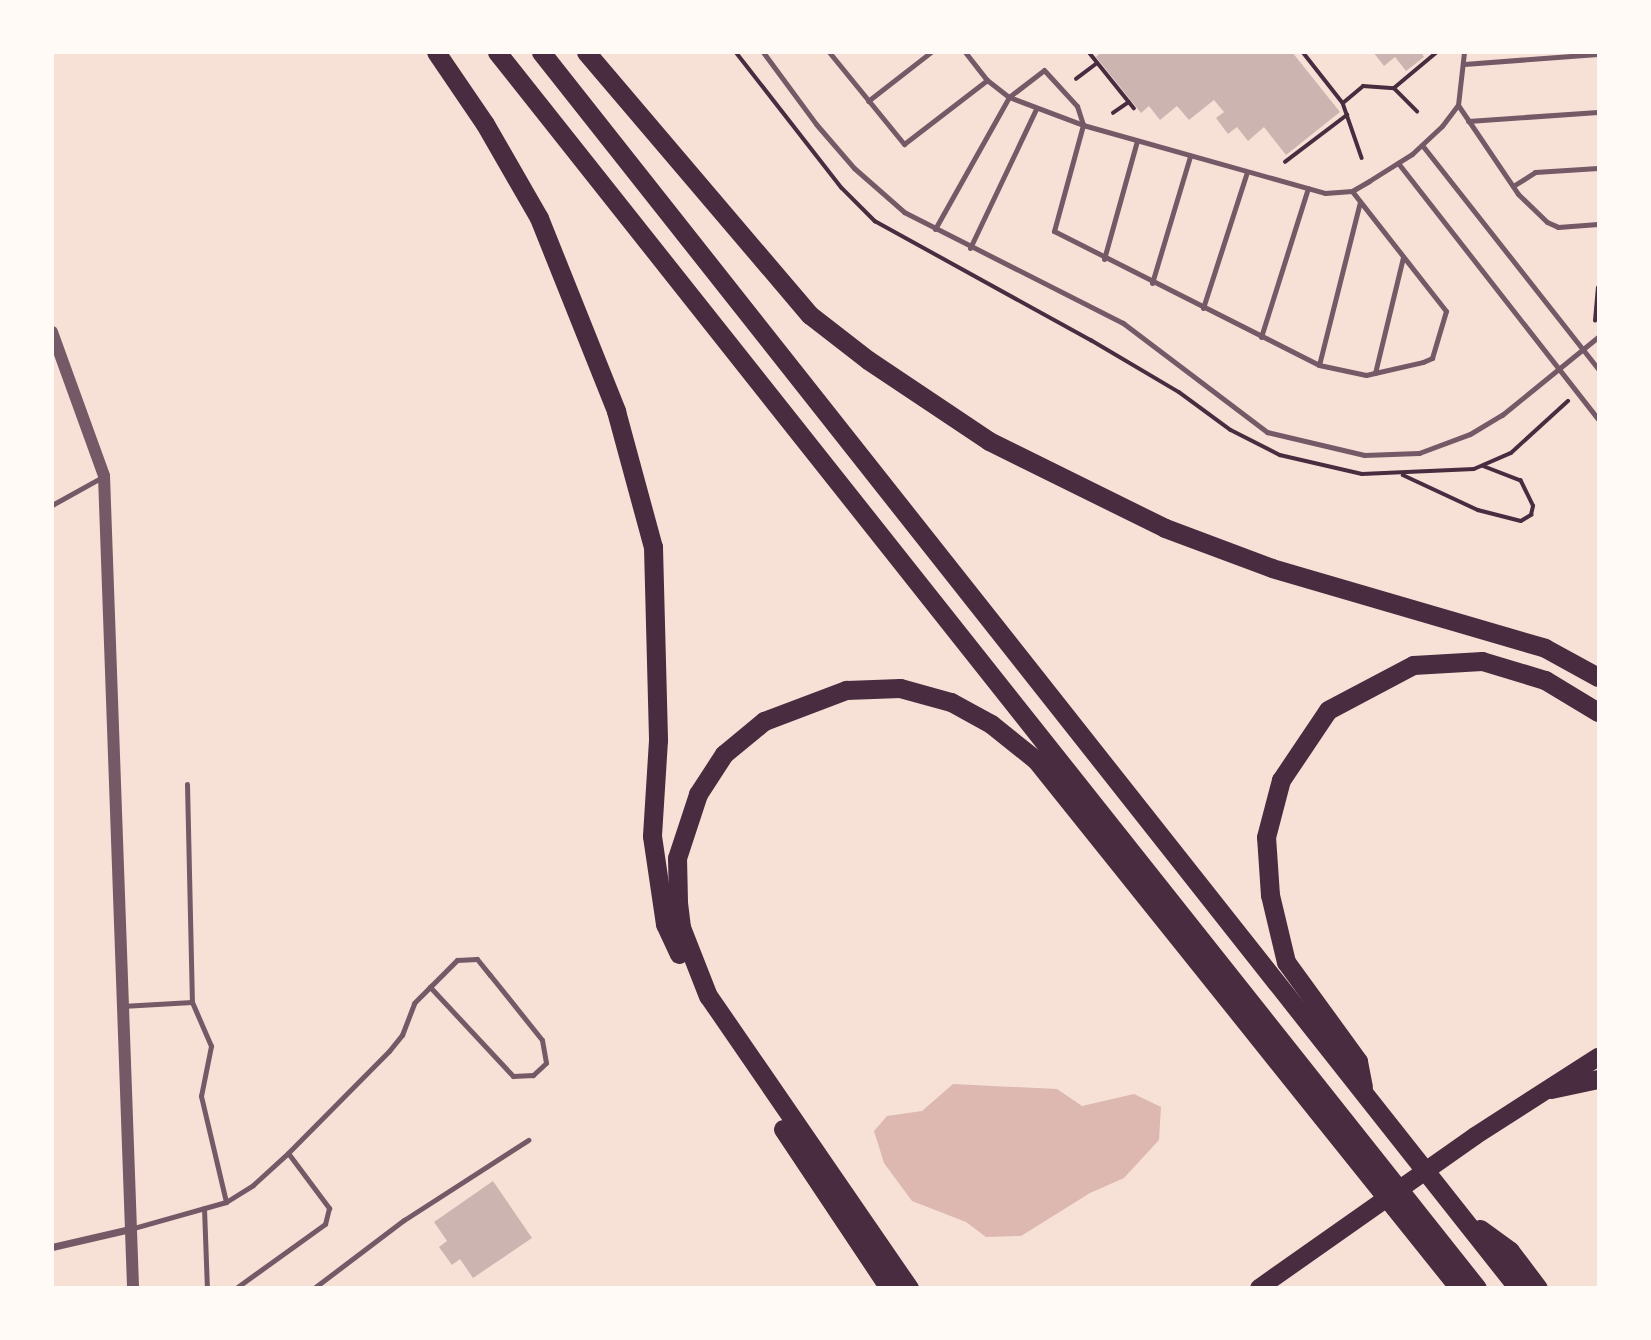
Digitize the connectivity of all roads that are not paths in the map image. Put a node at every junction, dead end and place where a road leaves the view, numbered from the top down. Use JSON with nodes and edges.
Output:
{"nodes":[{"id":1,"x":436,"y":52,"type":"edge"},
{"id":2,"x":497,"y":52,"type":"edge"},
{"id":3,"x":541,"y":52,"type":"edge"},
{"id":4,"x":586,"y":52,"type":"edge"},
{"id":5,"x":763,"y":52,"type":"edge"},
{"id":6,"x":931,"y":52,"type":"edge"},
{"id":7,"x":965,"y":52,"type":"edge"},
{"id":8,"x":1464,"y":52,"type":"edge"},
{"id":9,"x":833,"y":54,"type":"edge"},
{"id":10,"x":1598,"y":54,"type":"edge"},
{"id":11,"x":1464,"y":64,"type":"junction"},
{"id":12,"x":986,"y":80,"type":"junction"},
{"id":13,"x":1009,"y":97,"type":"junction"},
{"id":14,"x":868,"y":101,"type":"junction"},
{"id":15,"x":1458,"y":105,"type":"junction"},
{"id":16,"x":1036,"y":109,"type":"junction"},
{"id":17,"x":1598,"y":112,"type":"edge"},
{"id":18,"x":1468,"y":121,"type":"junction"},
{"id":19,"x":1083,"y":125,"type":"junction"},
{"id":20,"x":1137,"y":141,"type":"junction"},
{"id":21,"x":1422,"y":145,"type":"junction"},
{"id":22,"x":1190,"y":156,"type":"junction"},
{"id":23,"x":1398,"y":163,"type":"junction"},
{"id":24,"x":1598,"y":167,"type":"edge"},
{"id":25,"x":1247,"y":172,"type":"junction"},
{"id":26,"x":1513,"y":186,"type":"junction"},
{"id":27,"x":1308,"y":188,"type":"junction"},
{"id":28,"x":1352,"y":191,"type":"junction"},
{"id":29,"x":1360,"y":201,"type":"junction"},
{"id":30,"x":1598,"y":224,"type":"edge"},
{"id":31,"x":935,"y":229,"type":"junction"},
{"id":32,"x":970,"y":248,"type":"junction"},
{"id":33,"x":1403,"y":256,"type":"junction"},
{"id":34,"x":1104,"y":259,"type":"junction"},
{"id":35,"x":1152,"y":283,"type":"junction"},
{"id":36,"x":1203,"y":308,"type":"junction"},
{"id":37,"x":52,"y":332,"type":"edge"},
{"id":38,"x":1261,"y":337,"type":"junction"},
{"id":39,"x":1598,"y":337,"type":"edge"},
{"id":40,"x":1582,"y":349,"type":"junction"},
{"id":41,"x":1319,"y":365,"type":"junction"},
{"id":42,"x":1558,"y":369,"type":"junction"},
{"id":43,"x":1598,"y":369,"type":"edge"},
{"id":44,"x":1376,"y":373,"type":"junction"},
{"id":45,"x":1598,"y":419,"type":"edge"},
{"id":46,"x":104,"y":476,"type":"junction"},
{"id":47,"x":52,"y":505,"type":"edge"},
{"id":48,"x":1598,"y":677,"type":"edge"},
{"id":49,"x":1598,"y":712,"type":"edge"},
{"id":50,"x":187,"y":783,"type":"dead end"},
{"id":51,"x":430,"y":987,"type":"junction"},
{"id":52,"x":192,"y":1002,"type":"junction"},
{"id":53,"x":122,"y":1006,"type":"junction"},
{"id":54,"x":1598,"y":1057,"type":"edge"},
{"id":55,"x":1598,"y":1079,"type":"edge"},
{"id":56,"x":1551,"y":1089,"type":"junction"},
{"id":57,"x":1364,"y":1091,"type":"junction"},
{"id":58,"x":528,"y":1140,"type":"dead end"},
{"id":59,"x":288,"y":1153,"type":"junction"},
{"id":60,"x":226,"y":1202,"type":"junction"},
{"id":61,"x":204,"y":1208,"type":"junction"},
{"id":62,"x":130,"y":1229,"type":"junction"},
{"id":63,"x":52,"y":1247,"type":"edge"},
{"id":64,"x":1503,"y":1256,"type":"junction"},
{"id":65,"x":1469,"y":1285,"type":"edge"},
{"id":66,"x":133,"y":1287,"type":"edge"},
{"id":67,"x":207,"y":1287,"type":"edge"},
{"id":68,"x":236,"y":1287,"type":"edge"},
{"id":69,"x":314,"y":1287,"type":"edge"},
{"id":70,"x":889,"y":1287,"type":"edge"},
{"id":71,"x":909,"y":1287,"type":"edge"},
{"id":72,"x":1259,"y":1287,"type":"edge"},
{"id":73,"x":1518,"y":1287,"type":"edge"},
{"id":74,"x":1538,"y":1287,"type":"edge"}],
"edges":[{"from":1,"to":70,"type":"highway"},
{"from":2,"to":65,"type":"highway"},
{"from":3,"to":57,"type":"highway"},
{"from":4,"to":48,"type":"highway"},
{"from":5,"to":31,"type":"lane"},
{"from":6,"to":14,"type":"lane"},
{"from":7,"to":12,"type":"lane"},
{"from":8,"to":11,"type":"lane"},
{"from":9,"to":14,"type":"lane"},
{"from":10,"to":11,"type":"lane"},
{"from":11,"to":15,"type":"lane"},
{"from":12,"to":13,"type":"lane"},
{"from":12,"to":14,"type":"lane"},
{"from":13,"to":16,"type":"lane"},
{"from":13,"to":19,"type":"lane"},
{"from":13,"to":31,"type":"lane"},
{"from":15,"to":18,"type":"lane"},
{"from":15,"to":21,"type":"lane"},
{"from":16,"to":19,"type":"lane"},
{"from":16,"to":32,"type":"lane"},
{"from":17,"to":18,"type":"lane"},
{"from":18,"to":26,"type":"lane"},
{"from":19,"to":20,"type":"lane"},
{"from":19,"to":34,"type":"lane"},
{"from":20,"to":22,"type":"lane"},
{"from":20,"to":34,"type":"lane"},
{"from":21,"to":23,"type":"lane"},
{"from":21,"to":40,"type":"lane"},
{"from":22,"to":25,"type":"lane"},
{"from":22,"to":35,"type":"lane"},
{"from":23,"to":28,"type":"lane"},
{"from":23,"to":42,"type":"lane"},
{"from":24,"to":26,"type":"lane"},
{"from":25,"to":27,"type":"lane"},
{"from":25,"to":36,"type":"lane"},
{"from":26,"to":30,"type":"lane"},
{"from":27,"to":28,"type":"lane"},
{"from":27,"to":38,"type":"lane"},
{"from":28,"to":29,"type":"lane"},
{"from":29,"to":33,"type":"lane"},
{"from":29,"to":41,"type":"lane"},
{"from":31,"to":32,"type":"lane"},
{"from":32,"to":42,"type":"lane"},
{"from":33,"to":44,"type":"lane"},
{"from":33,"to":44,"type":"lane"},
{"from":34,"to":35,"type":"lane"},
{"from":35,"to":36,"type":"lane"},
{"from":36,"to":38,"type":"lane"},
{"from":37,"to":46,"type":"street"},
{"from":38,"to":41,"type":"lane"},
{"from":39,"to":40,"type":"lane"},
{"from":40,"to":42,"type":"lane"},
{"from":40,"to":43,"type":"lane"},
{"from":41,"to":44,"type":"lane"},
{"from":42,"to":45,"type":"lane"},
{"from":46,"to":47,"type":"lane"},
{"from":46,"to":53,"type":"street"},
{"from":49,"to":57,"type":"highway"},
{"from":50,"to":52,"type":"lane"},
{"from":51,"to":51,"type":"lane"},
{"from":51,"to":59,"type":"lane"},
{"from":52,"to":53,"type":"lane"},
{"from":52,"to":60,"type":"lane"},
{"from":53,"to":62,"type":"street"},
{"from":54,"to":56,"type":"main road"},
{"from":55,"to":56,"type":"highway"},
{"from":56,"to":72,"type":"main road"},
{"from":57,"to":64,"type":"highway"},
{"from":58,"to":69,"type":"lane"},
{"from":59,"to":60,"type":"lane"},
{"from":59,"to":68,"type":"lane"},
{"from":60,"to":61,"type":"lane"},
{"from":61,"to":62,"type":"lane"},
{"from":61,"to":67,"type":"lane"},
{"from":62,"to":63,"type":"street"},
{"from":62,"to":66,"type":"street"},
{"from":64,"to":73,"type":"highway"},
{"from":64,"to":74,"type":"highway"},
{"from":65,"to":71,"type":"highway"}]}
